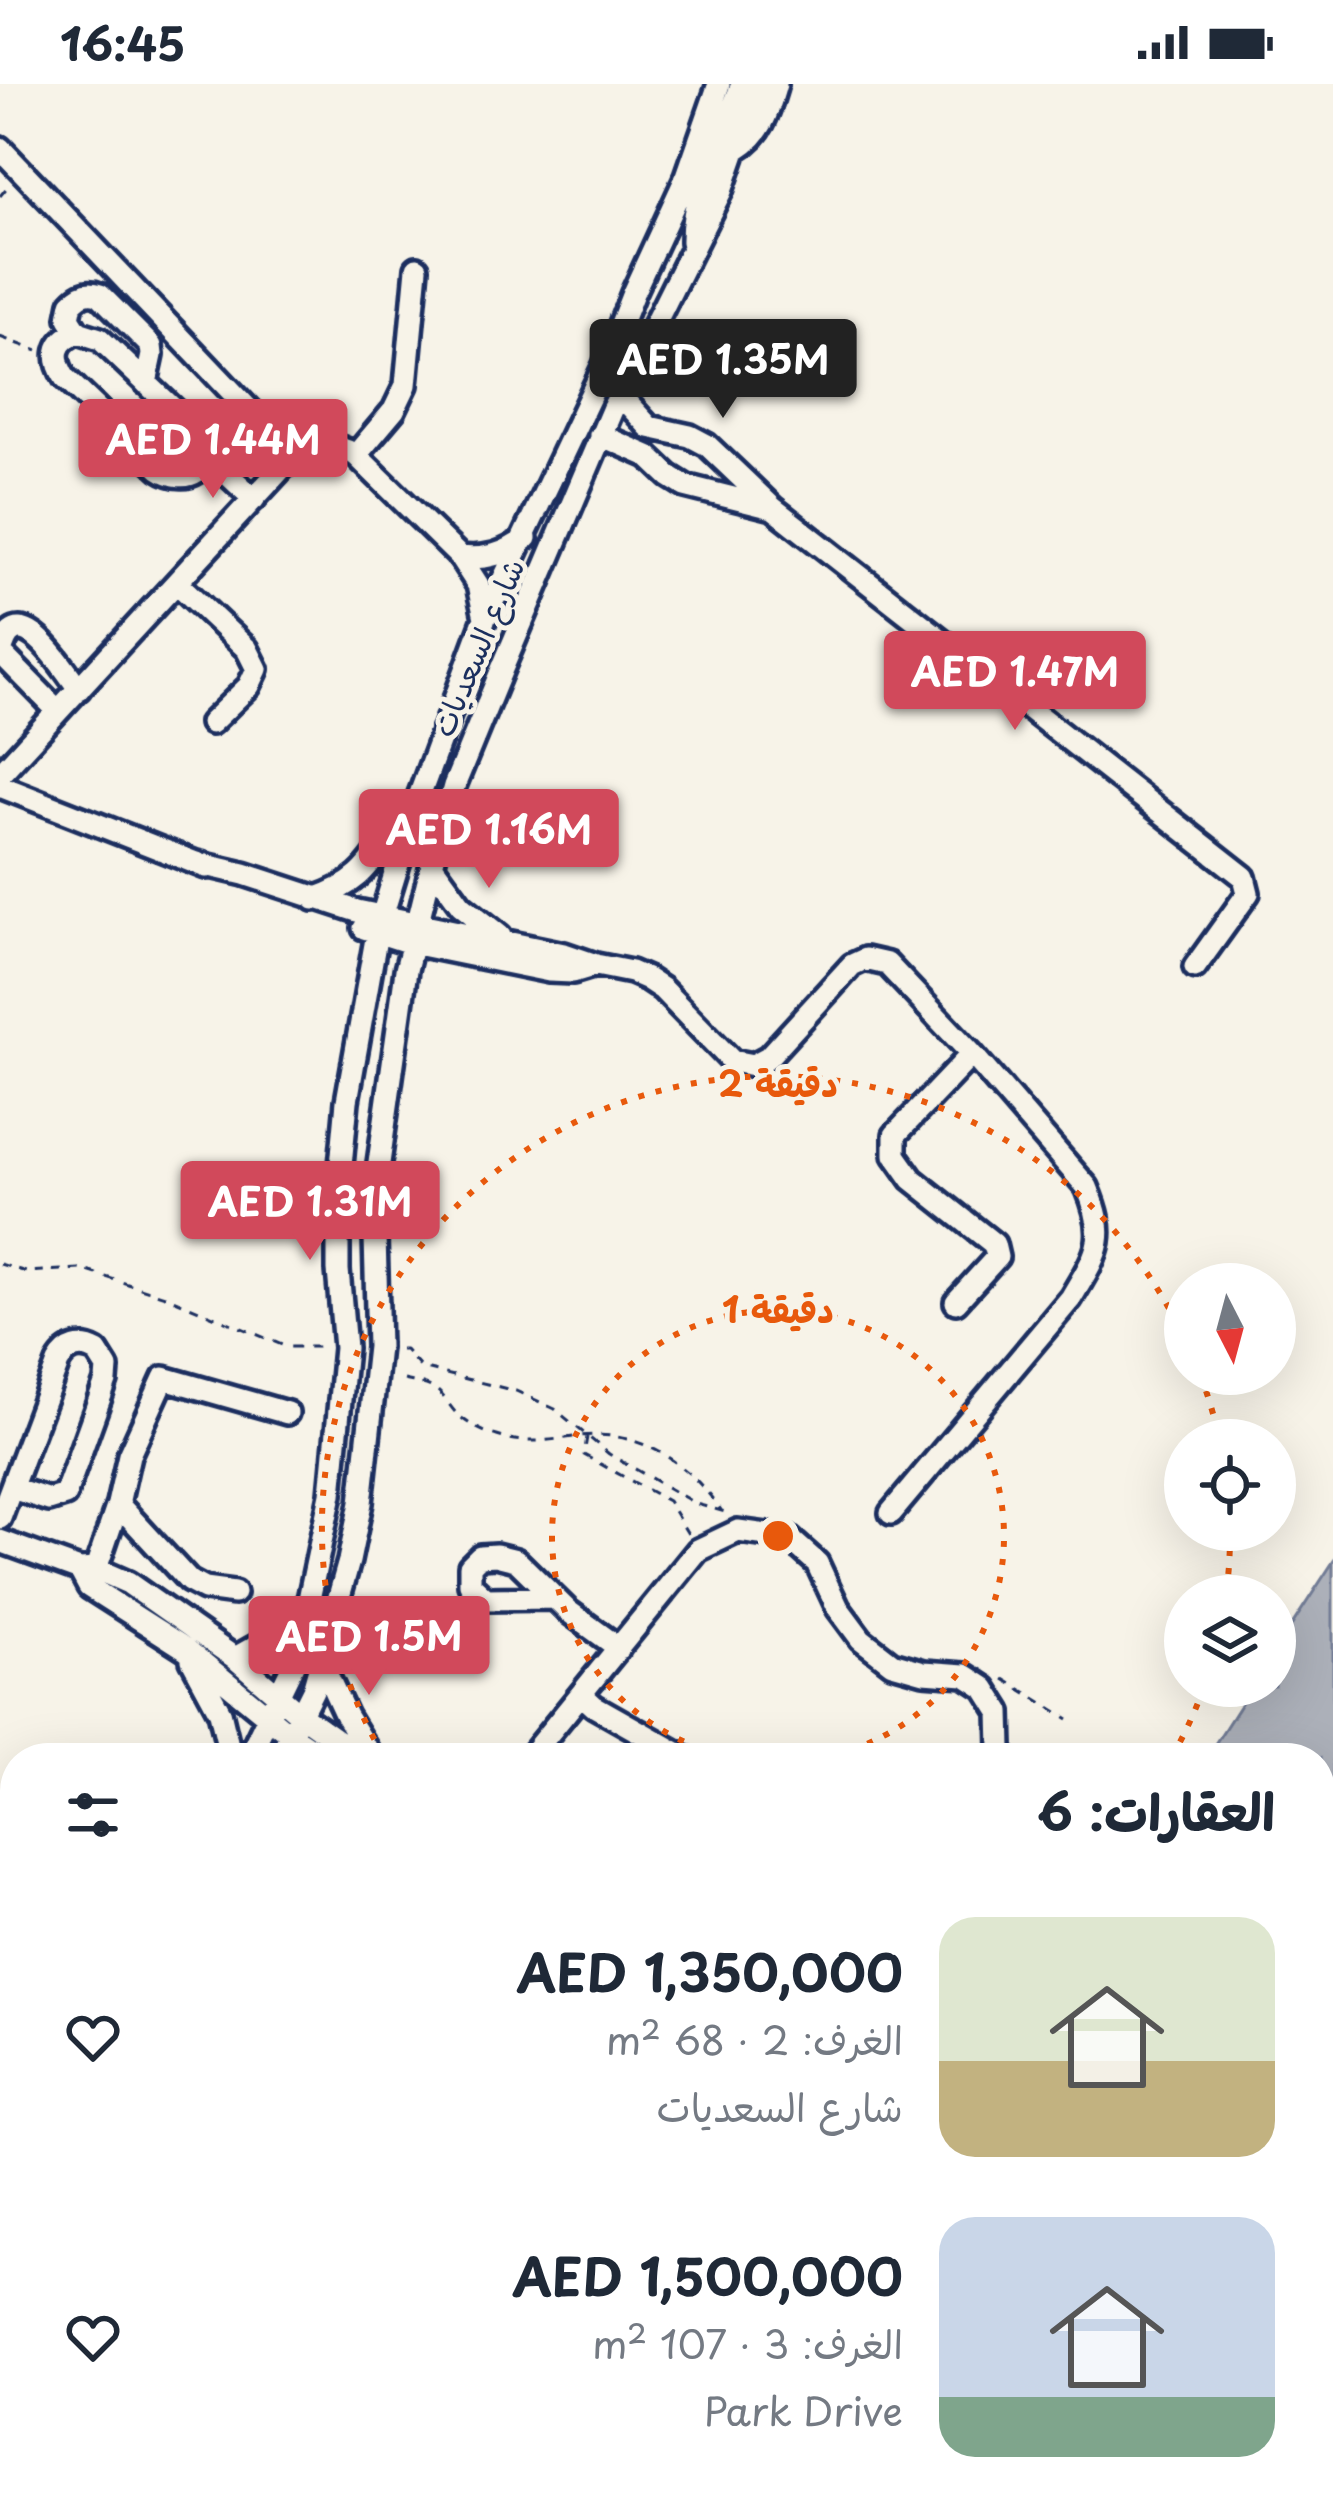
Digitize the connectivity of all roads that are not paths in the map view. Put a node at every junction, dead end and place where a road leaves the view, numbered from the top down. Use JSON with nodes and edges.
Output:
{"nodes":[{"id":1,"x":719,"y":84,"type":"edge"},
{"id":2,"x":742,"y":84,"type":"edge"},
{"id":3,"x":758,"y":84,"type":"edge"},
{"id":4,"x":776,"y":84,"type":"edge"},
{"id":5,"x":1,"y":149,"type":"edge"},
{"id":6,"x":737,"y":149,"type":"junction"},
{"id":7,"x":692,"y":249,"type":"junction"},
{"id":8,"x":417,"y":268,"type":"dead end"},
{"id":9,"x":118,"y":273,"type":"junction"},
{"id":10,"x":100,"y":296,"type":"junction"},
{"id":11,"x":78,"y":332,"type":"junction"},
{"id":12,"x":605,"y":365,"type":"junction"},
{"id":13,"x":146,"y":383,"type":"junction"},
{"id":14,"x":616,"y":402,"type":"junction"},
{"id":15,"x":600,"y":435,"type":"junction"},
{"id":16,"x":207,"y":455,"type":"junction"},
{"id":17,"x":356,"y":455,"type":"junction"},
{"id":18,"x":293,"y":456,"type":"junction"},
{"id":19,"x":254,"y":499,"type":"junction"},
{"id":20,"x":773,"y":508,"type":"junction"},
{"id":21,"x":526,"y":537,"type":"junction"},
{"id":22,"x":460,"y":556,"type":"junction"},
{"id":23,"x":177,"y":583,"type":"junction"},
{"id":24,"x":485,"y":618,"type":"junction"},
{"id":25,"x":79,"y":689,"type":"junction"},
{"id":26,"x":58,"y":711,"type":"junction"},
{"id":27,"x":211,"y":724,"type":"dead end"},
{"id":28,"x":0,"y":774,"type":"edge"},
{"id":29,"x":0,"y":786,"type":"edge"},
{"id":30,"x":416,"y":805,"type":"junction"},
{"id":31,"x":197,"y":863,"type":"junction"},
{"id":32,"x":432,"y":865,"type":"junction"},
{"id":33,"x":314,"y":899,"type":"junction"},
{"id":34,"x":380,"y":925,"type":"junction"},
{"id":35,"x":413,"y":933,"type":"junction"},
{"id":36,"x":516,"y":946,"type":"junction"},
{"id":37,"x":596,"y":965,"type":"junction"},
{"id":38,"x":1195,"y":967,"type":"dead end"},
{"id":39,"x":971,"y":1054,"type":"junction"},
{"id":40,"x":956,"y":1302,"type":"dead end"},
{"id":41,"x":287,"y":1413,"type":"dead end"},
{"id":42,"x":19,"y":1491,"type":"junction"},
{"id":43,"x":118,"y":1504,"type":"junction"},
{"id":44,"x":891,"y":1513,"type":"dead end"},
{"id":45,"x":0,"y":1518,"type":"edge"},
{"id":46,"x":3,"y":1542,"type":"edge"},
{"id":47,"x":88,"y":1569,"type":"junction"},
{"id":48,"x":234,"y":1593,"type":"dead end"},
{"id":49,"x":554,"y":1598,"type":"dead end"},
{"id":50,"x":309,"y":1604,"type":"junction"},
{"id":51,"x":619,"y":1648,"type":"junction"},
{"id":52,"x":187,"y":1649,"type":"junction"},
{"id":53,"x":235,"y":1658,"type":"junction"},
{"id":54,"x":321,"y":1662,"type":"junction"},
{"id":55,"x":581,"y":1694,"type":"junction"},
{"id":56,"x":274,"y":1708,"type":"junction"},
{"id":57,"x":297,"y":1726,"type":"junction"},
{"id":58,"x":227,"y":1743,"type":"edge"},
{"id":59,"x":256,"y":1743,"type":"edge"},
{"id":60,"x":287,"y":1743,"type":"edge"},
{"id":61,"x":312,"y":1743,"type":"edge"},
{"id":62,"x":335,"y":1743,"type":"edge"},
{"id":63,"x":361,"y":1743,"type":"edge"},
{"id":64,"x":541,"y":1743,"type":"edge"},
{"id":65,"x":659,"y":1743,"type":"edge"},
{"id":66,"x":1001,"y":1743,"type":"edge"}],
"edges":[{"from":1,"to":12,"type":"street","name":"شارع السعديات"},
{"from":2,"to":7,"type":"street"},
{"from":3,"to":6,"type":"street","name":"شارع السعديات"},
{"from":4,"to":6,"type":"street"},
{"from":5,"to":9,"type":"street"},
{"from":6,"to":7,"type":"street","name":"شارع السعديات"},
{"from":7,"to":14,"type":"street","name":"شارع السعديات"},
{"from":8,"to":17,"type":"street"},
{"from":9,"to":10,"type":"street"},
{"from":9,"to":18,"type":"street"},
{"from":10,"to":11,"type":"street"},
{"from":10,"to":13,"type":"street"},
{"from":11,"to":13,"type":"street"},
{"from":11,"to":16,"type":"street"},
{"from":12,"to":14,"type":"street"},
{"from":12,"to":21,"type":"street","name":"شارع السعديات"},
{"from":13,"to":16,"type":"street"},
{"from":14,"to":15,"type":"street","name":"شارع السعديات"},
{"from":14,"to":20,"type":"street"},
{"from":15,"to":20,"type":"street"},
{"from":15,"to":32,"type":"street","name":"شارع السعديات"},
{"from":16,"to":19,"type":"street"},
{"from":17,"to":18,"type":"street"},
{"from":17,"to":22,"type":"street"},
{"from":18,"to":19,"type":"street"},
{"from":19,"to":23,"type":"street"},
{"from":20,"to":38,"type":"street"},
{"from":21,"to":22,"type":"street"},
{"from":21,"to":24,"type":"street","name":"شارع السعديات"},
{"from":22,"to":24,"type":"street"},
{"from":23,"to":25,"type":"street"},
{"from":23,"to":27,"type":"street"},
{"from":24,"to":30,"type":"street","name":"شارع السعديات"},
{"from":25,"to":26,"type":"street"},
{"from":25,"to":26,"type":"street"},
{"from":26,"to":28,"type":"street"},
{"from":29,"to":31,"type":"street"},
{"from":30,"to":33,"type":"street"},
{"from":30,"to":34,"type":"street","name":"شارع السعديات"},
{"from":31,"to":33,"type":"street"},
{"from":31,"to":34,"type":"street"},
{"from":32,"to":35,"type":"street","name":"شارع السعديات"},
{"from":32,"to":36,"type":"street"},
{"from":33,"to":34,"type":"street"},
{"from":34,"to":35,"type":"street"},
{"from":34,"to":50,"type":"street","name":"شارع السعديات"},
{"from":35,"to":36,"type":"street"},
{"from":35,"to":37,"type":"street"},
{"from":35,"to":54,"type":"street","name":"شارع السعديات"},
{"from":36,"to":37,"type":"street"},
{"from":37,"to":39,"type":"street"},
{"from":39,"to":40,"type":"street"},
{"from":39,"to":44,"type":"street"},
{"from":41,"to":43,"type":"street"},
{"from":42,"to":42,"type":"street"},
{"from":42,"to":45,"type":"street"},
{"from":42,"to":46,"type":"street"},
{"from":43,"to":47,"type":"street"},
{"from":43,"to":48,"type":"street"},
{"from":46,"to":47,"type":"street"},
{"from":47,"to":52,"type":"street"},
{"from":47,"to":53,"type":"street"},
{"from":49,"to":51,"type":"street"},
{"from":50,"to":53,"type":"street"},
{"from":50,"to":56,"type":"street","name":"شارع السعديات"},
{"from":51,"to":55,"type":"street"},
{"from":51,"to":66,"type":"street"},
{"from":52,"to":56,"type":"street"},
{"from":52,"to":58,"type":"street"},
{"from":53,"to":56,"type":"street"},
{"from":54,"to":57,"type":"street","name":"شارع السعديات"},
{"from":54,"to":63,"type":"street"},
{"from":55,"to":64,"type":"street"},
{"from":55,"to":65,"type":"street"},
{"from":56,"to":57,"type":"street"},
{"from":56,"to":59,"type":"street","name":"شارع السعديات"},
{"from":57,"to":60,"type":"street","name":"شارع السعديات"},
{"from":57,"to":61,"type":"street"},
{"from":57,"to":62,"type":"street"}]}
